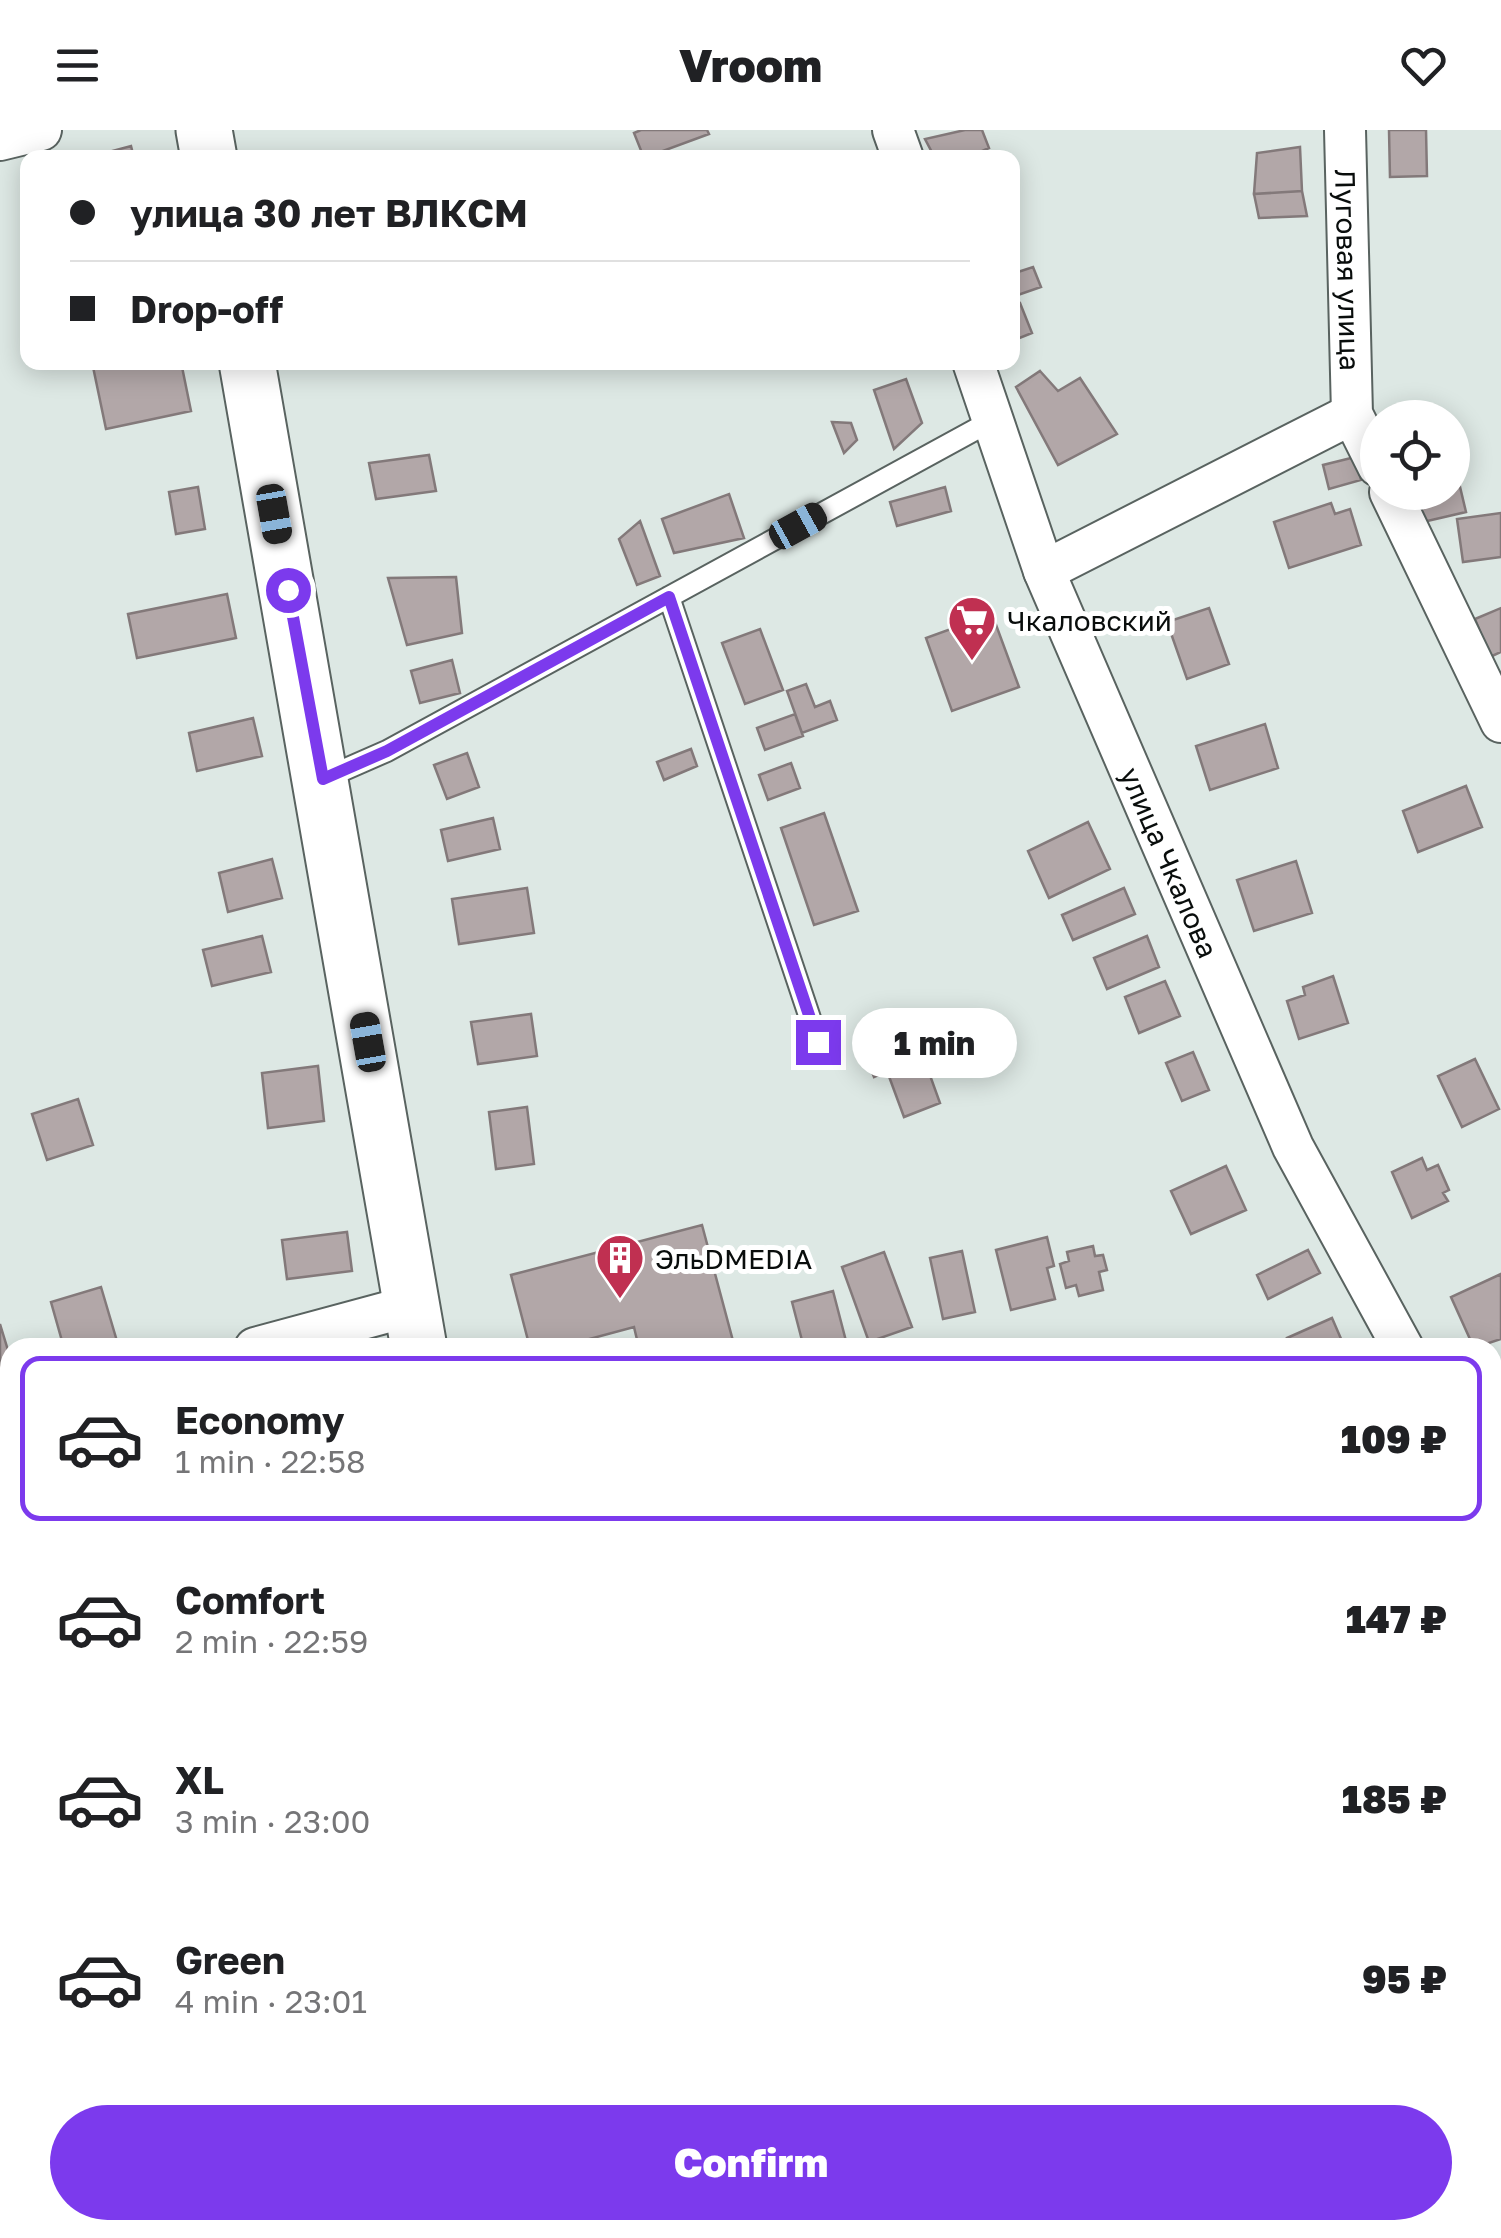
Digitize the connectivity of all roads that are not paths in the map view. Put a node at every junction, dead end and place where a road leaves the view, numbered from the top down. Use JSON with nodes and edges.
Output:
{"nodes":[{"id":1,"x":40,"y":130,"type":"edge"},
{"id":2,"x":1345,"y":130,"type":"edge"},
{"id":3,"x":0,"y":140,"type":"edge"},
{"id":4,"x":247,"y":370,"type":"edge"},
{"id":5,"x":976,"y":370,"type":"edge"},
{"id":6,"x":1352,"y":414,"type":"junction"},
{"id":7,"x":993,"y":420,"type":"junction"},
{"id":8,"x":1360,"y":430,"type":"edge"},
{"id":9,"x":1399,"y":510,"type":"edge"},
{"id":10,"x":1044,"y":571,"type":"junction"},
{"id":11,"x":669,"y":597,"type":"junction"},
{"id":12,"x":1501,"y":722,"type":"edge"},
{"id":13,"x":323,"y":779,"type":"junction"},
{"id":14,"x":818,"y":1042,"type":"dead end"},
{"id":15,"x":416,"y":1326,"type":"edge"},
{"id":16,"x":329,"y":1338,"type":"edge"},
{"id":17,"x":1398,"y":1338,"type":"edge"}],
"edges":[{"from":1,"to":3,"type":"street"},
{"from":2,"to":6,"type":"street","name":"Луговая улица"},
{"from":4,"to":13,"type":"main road"},
{"from":5,"to":7,"type":"street","name":"улица Чкалова"},
{"from":6,"to":8,"type":"street","name":"Луговая улица"},
{"from":6,"to":10,"type":"street"},
{"from":7,"to":10,"type":"street","name":"улица Чкалова"},
{"from":7,"to":11,"type":"lane"},
{"from":9,"to":12,"type":"street"},
{"from":10,"to":17,"type":"street","name":"улица Чкалова"},
{"from":11,"to":13,"type":"lane"},
{"from":11,"to":14,"type":"lane"},
{"from":13,"to":15,"type":"main road"},
{"from":15,"to":16,"type":"street"}]}
